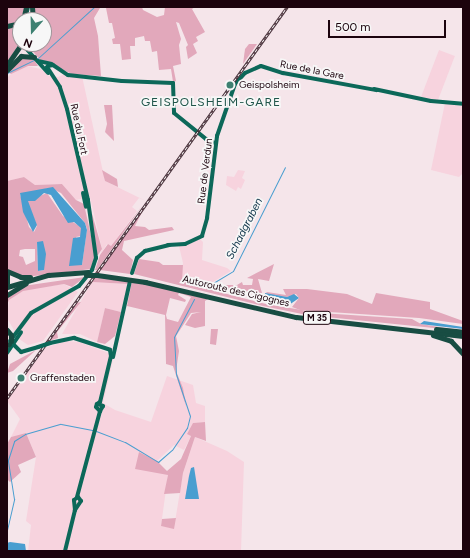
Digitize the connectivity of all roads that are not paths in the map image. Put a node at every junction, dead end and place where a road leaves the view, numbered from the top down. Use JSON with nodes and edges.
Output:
{"nodes":[{"id":1,"x":16,"y":52,"type":"edge"},
{"id":2,"x":29,"y":52,"type":"edge"},
{"id":3,"x":35,"y":59,"type":"junction"},
{"id":4,"x":7,"y":65,"type":"edge"},
{"id":5,"x":45,"y":65,"type":"junction"},
{"id":6,"x":7,"y":70,"type":"edge"},
{"id":7,"x":240,"y":77,"type":"joint"},
{"id":8,"x":463,"y":104,"type":"edge"},
{"id":9,"x":215,"y":143,"type":"junction"},
{"id":10,"x":7,"y":272,"type":"edge"},
{"id":11,"x":71,"y":273,"type":"junction"},
{"id":12,"x":87,"y":273,"type":"junction"},
{"id":13,"x":132,"y":273,"type":"dead end"},
{"id":14,"x":97,"y":274,"type":"junction"},
{"id":15,"x":7,"y":283,"type":"edge"},
{"id":16,"x":26,"y":283,"type":"junction"},
{"id":17,"x":7,"y":288,"type":"edge"},
{"id":18,"x":7,"y":295,"type":"edge"},
{"id":19,"x":35,"y":310,"type":"junction"},
{"id":20,"x":352,"y":324,"type":"junction"},
{"id":21,"x":7,"y":331,"type":"edge"},
{"id":22,"x":420,"y":332,"type":"junction"},
{"id":23,"x":463,"y":335,"type":"edge"},
{"id":24,"x":9,"y":344,"type":"edge"},
{"id":25,"x":113,"y":351,"type":"junction"},
{"id":26,"x":7,"y":353,"type":"edge"},
{"id":27,"x":463,"y":354,"type":"edge"},
{"id":28,"x":65,"y":551,"type":"edge"}],
"edges":[{"from":1,"to":4,"type":"highway"},
{"from":2,"to":3,"type":"main road","name":"Rue du Fort"},
{"from":3,"to":5,"type":"main road","name":"Rue du Fort"},
{"from":3,"to":6,"type":"highway"},
{"from":5,"to":9,"type":"main road"},
{"from":5,"to":19,"type":"main road","name":"Rue du Fort"},
{"from":7,"to":8,"type":"main road","name":"Rue de la Gare"},
{"from":7,"to":9,"type":"main road","name":"Rue de Verdun"},
{"from":9,"to":13,"type":"main road","name":"Rue de Verdun"},
{"from":10,"to":11,"type":"highway"},
{"from":10,"to":15,"type":"highway"},
{"from":11,"to":12,"type":"highway","name":"Autoroute des Cigognes","number":"M 35"},
{"from":11,"to":17,"type":"highway","name":"Autoroute des Cigognes","number":"M 35"},
{"from":12,"to":14,"type":"highway","name":"Autoroute des Cigognes","number":"M 35","bridge":true},
{"from":12,"to":16,"type":"highway","name":"Autoroute des Cigognes","number":"M 35"},
{"from":14,"to":20,"type":"highway","name":"Autoroute des Cigognes","number":"M 35"},
{"from":14,"to":23,"type":"highway","name":"Autoroute des Cigognes","number":"M 35"},
{"from":16,"to":17,"type":"highway","name":"Autoroute des Cigognes","number":"M 35"},
{"from":16,"to":18,"type":"highway"},
{"from":19,"to":24,"type":"main road"},
{"from":19,"to":24,"type":"main road"},
{"from":20,"to":22,"type":"highway"},
{"from":20,"to":23,"type":"highway","name":"Autoroute des Cigognes","number":"M 35"},
{"from":21,"to":24,"type":"highway"},
{"from":22,"to":23,"type":"highway"},
{"from":22,"to":27,"type":"highway"},
{"from":24,"to":25,"type":"main road","bridge":true},
{"from":24,"to":26,"type":"main road"},
{"from":25,"to":25,"type":"main road"},
{"from":25,"to":28,"type":"main road"}]}
